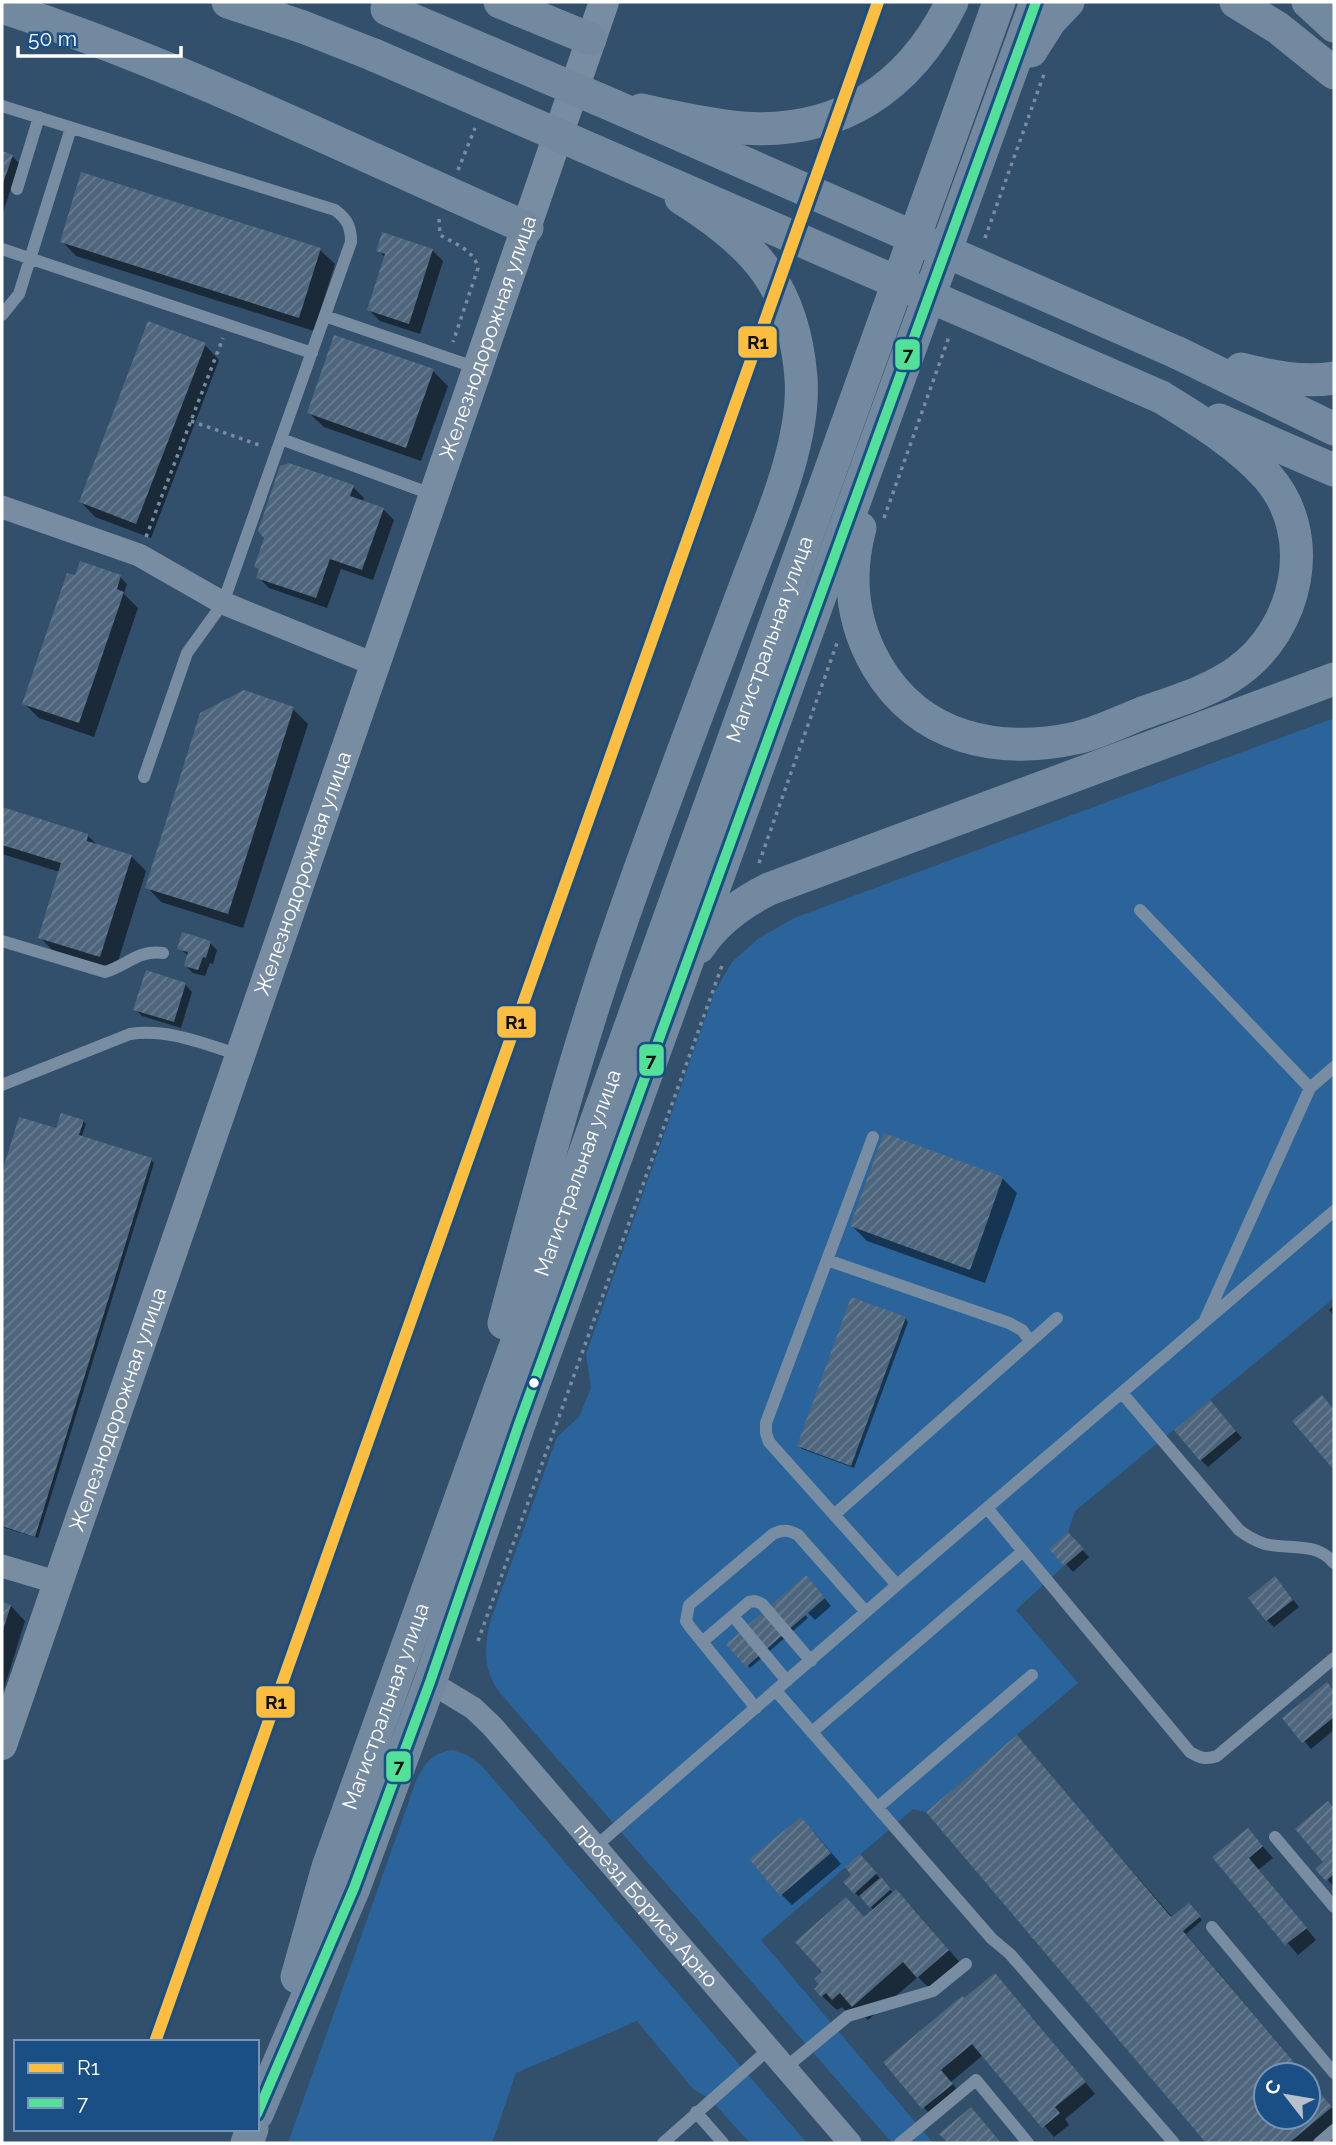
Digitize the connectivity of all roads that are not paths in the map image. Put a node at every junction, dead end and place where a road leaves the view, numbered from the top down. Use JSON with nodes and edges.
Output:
{"nodes":[{"id":1,"x":228,"y":2,"type":"edge"},
{"id":2,"x":500,"y":2,"type":"edge"},
{"id":3,"x":604,"y":2,"type":"edge"},
{"id":4,"x":952,"y":2,"type":"edge"},
{"id":5,"x":999,"y":2,"type":"edge"},
{"id":6,"x":1036,"y":2,"type":"edge"},
{"id":7,"x":1068,"y":2,"type":"edge"},
{"id":8,"x":1236,"y":2,"type":"edge"},
{"id":9,"x":1308,"y":2,"type":"edge"},
{"id":10,"x":379,"y":5,"type":"edge"},
{"id":11,"x":2,"y":7,"type":"edge"},
{"id":12,"x":1334,"y":26,"type":"edge"},
{"id":13,"x":590,"y":39,"type":"junction"},
{"id":14,"x":1334,"y":73,"type":"edge"},
{"id":15,"x":612,"y":105,"type":"junction"},
{"id":16,"x":2,"y":106,"type":"edge"},
{"id":17,"x":39,"y":117,"type":"junction"},
{"id":18,"x":71,"y":128,"type":"junction"},
{"id":19,"x":622,"y":162,"type":"junction"},
{"id":20,"x":17,"y":188,"type":"dead end"},
{"id":21,"x":956,"y":219,"type":"junction"},
{"id":22,"x":527,"y":228,"type":"junction"},
{"id":23,"x":2,"y":249,"type":"edge"},
{"id":24,"x":31,"y":258,"type":"junction"},
{"id":25,"x":2,"y":315,"type":"edge"},
{"id":26,"x":325,"y":316,"type":"junction"},
{"id":27,"x":912,"y":340,"type":"junction"},
{"id":28,"x":312,"y":353,"type":"junction"},
{"id":29,"x":1178,"y":353,"type":"junction"},
{"id":30,"x":470,"y":366,"type":"junction"},
{"id":31,"x":1334,"y":378,"type":"edge"},
{"id":32,"x":1161,"y":397,"type":"junction"},
{"id":33,"x":1334,"y":429,"type":"edge"},
{"id":34,"x":279,"y":445,"type":"junction"},
{"id":35,"x":1334,"y":470,"type":"edge"},
{"id":36,"x":435,"y":495,"type":"junction"},
{"id":37,"x":2,"y":507,"type":"edge"},
{"id":38,"x":223,"y":603,"type":"junction"},
{"id":39,"x":376,"y":665,"type":"junction"},
{"id":40,"x":1334,"y":679,"type":"edge"},
{"id":41,"x":144,"y":777,"type":"dead end"},
{"id":42,"x":1140,"y":910,"type":"dead end"},
{"id":43,"x":2,"y":941,"type":"edge"},
{"id":44,"x":163,"y":953,"type":"dead end"},
{"id":45,"x":681,"y":976,"type":"junction"},
{"id":46,"x":242,"y":1056,"type":"junction"},
{"id":47,"x":1334,"y":1067,"type":"edge"},
{"id":48,"x":2,"y":1085,"type":"edge"},
{"id":49,"x":1310,"y":1088,"type":"junction"},
{"id":50,"x":873,"y":1137,"type":"dead end"},
{"id":51,"x":1334,"y":1211,"type":"edge"},
{"id":52,"x":827,"y":1260,"type":"junction"},
{"id":53,"x":1057,"y":1318,"type":"dead end"},
{"id":54,"x":1203,"y":1324,"type":"junction"},
{"id":55,"x":1030,"y":1341,"type":"junction"},
{"id":56,"x":1122,"y":1393,"type":"junction"},
{"id":57,"x":987,"y":1508,"type":"junction"},
{"id":58,"x":834,"y":1515,"type":"junction"},
{"id":59,"x":444,"y":1547,"type":"junction"},
{"id":60,"x":1023,"y":1551,"type":"junction"},
{"id":61,"x":1334,"y":1563,"type":"edge"},
{"id":62,"x":2,"y":1566,"type":"edge"},
{"id":63,"x":58,"y":1583,"type":"junction"},
{"id":64,"x":897,"y":1585,"type":"junction"},
{"id":65,"x":866,"y":1612,"type":"junction"},
{"id":66,"x":733,"y":1616,"type":"junction"},
{"id":67,"x":702,"y":1643,"type":"junction"},
{"id":68,"x":1334,"y":1658,"type":"edge"},
{"id":69,"x":811,"y":1661,"type":"junction"},
{"id":70,"x":1031,"y":1675,"type":"dead end"},
{"id":71,"x":787,"y":1681,"type":"junction"},
{"id":72,"x":430,"y":1682,"type":"junction"},
{"id":73,"x":776,"y":1690,"type":"junction"},
{"id":74,"x":756,"y":1708,"type":"junction"},
{"id":75,"x":813,"y":1732,"type":"junction"},
{"id":76,"x":2,"y":1745,"type":"edge"},
{"id":77,"x":878,"y":1807,"type":"junction"},
{"id":78,"x":1275,"y":1837,"type":"dead end"},
{"id":79,"x":596,"y":1846,"type":"junction"},
{"id":80,"x":1334,"y":1907,"type":"edge"},
{"id":81,"x":1212,"y":1927,"type":"dead end"},
{"id":82,"x":966,"y":1964,"type":"dead end"},
{"id":83,"x":769,"y":2049,"type":"junction"},
{"id":84,"x":785,"y":2068,"type":"junction"},
{"id":85,"x":1334,"y":2073,"type":"edge"},
{"id":86,"x":259,"y":2108,"type":"edge"},
{"id":87,"x":259,"y":2111,"type":"edge"},
{"id":88,"x":696,"y":2112,"type":"junction"},
{"id":89,"x":1334,"y":2130,"type":"edge"},
{"id":90,"x":663,"y":2143,"type":"edge"},
{"id":91,"x":723,"y":2143,"type":"edge"},
{"id":92,"x":850,"y":2143,"type":"edge"},
{"id":93,"x":900,"y":2143,"type":"edge"},
{"id":94,"x":1028,"y":2143,"type":"edge"},
{"id":95,"x":1174,"y":2143,"type":"edge"},
{"id":96,"x":1319,"y":2143,"type":"edge"}],
"edges":[{"from":1,"to":19,"type":"main road","bridge":true},
{"from":2,"to":13,"type":"main road"},
{"from":3,"to":13,"type":"street","name":"Железнодорожная улица"},
{"from":4,"to":15,"type":"main road","bridge":true},
{"from":5,"to":59,"type":"main road","name":"Магистральная улица"},
{"from":6,"to":21,"type":"main road","name":"Магистральная улица"},
{"from":7,"to":21,"type":"main road"},
{"from":8,"to":14,"type":"main road"},
{"from":9,"to":12,"type":"main road"},
{"from":10,"to":15,"type":"main road","bridge":true},
{"from":11,"to":22,"type":"main road"},
{"from":13,"to":22,"type":"street","name":"Железнодорожная улица"},
{"from":15,"to":29,"type":"main road","bridge":true},
{"from":16,"to":17,"type":"lane"},
{"from":17,"to":18,"type":"lane"},
{"from":17,"to":20,"type":"lane"},
{"from":18,"to":24,"type":"lane"},
{"from":18,"to":26,"type":"lane"},
{"from":19,"to":32,"type":"main road","bridge":true},
{"from":19,"to":59,"type":"main road","bridge":true},
{"from":21,"to":27,"type":"main road","name":"Магистральная улица"},
{"from":22,"to":30,"type":"street","name":"Железнодорожная улица"},
{"from":23,"to":24,"type":"lane"},
{"from":24,"to":25,"type":"lane"},
{"from":24,"to":28,"type":"lane"},
{"from":26,"to":28,"type":"lane"},
{"from":26,"to":30,"type":"lane"},
{"from":27,"to":32,"type":"main road"},
{"from":27,"to":45,"type":"main road","name":"Магистральная улица"},
{"from":28,"to":34,"type":"lane"},
{"from":29,"to":31,"type":"main road"},
{"from":29,"to":33,"type":"main road"},
{"from":30,"to":36,"type":"street","name":"Железнодорожная улица"},
{"from":32,"to":35,"type":"main road"},
{"from":34,"to":36,"type":"lane"},
{"from":34,"to":38,"type":"lane"},
{"from":36,"to":39,"type":"street","name":"Железнодорожная улица"},
{"from":37,"to":38,"type":"street"},
{"from":38,"to":39,"type":"street"},
{"from":38,"to":41,"type":"lane"},
{"from":39,"to":46,"type":"street","name":"Железнодорожная улица"},
{"from":40,"to":45,"type":"main road"},
{"from":42,"to":49,"type":"lane"},
{"from":43,"to":44,"type":"lane"},
{"from":45,"to":72,"type":"main road","name":"Магистральная улица"},
{"from":46,"to":48,"type":"lane"},
{"from":46,"to":63,"type":"street","name":"Железнодорожная улица"},
{"from":47,"to":49,"type":"lane"},
{"from":49,"to":54,"type":"lane"},
{"from":50,"to":52,"type":"lane"},
{"from":51,"to":54,"type":"lane"},
{"from":52,"to":55,"type":"lane"},
{"from":52,"to":58,"type":"lane"},
{"from":53,"to":55,"type":"lane"},
{"from":54,"to":56,"type":"lane"},
{"from":55,"to":58,"type":"lane"},
{"from":56,"to":57,"type":"lane"},
{"from":56,"to":61,"type":"lane"},
{"from":57,"to":60,"type":"lane"},
{"from":57,"to":64,"type":"lane"},
{"from":58,"to":64,"type":"lane"},
{"from":59,"to":86,"type":"main road","name":"Магистральная улица"},
{"from":60,"to":68,"type":"lane"},
{"from":60,"to":75,"type":"lane"},
{"from":62,"to":63,"type":"street"},
{"from":63,"to":76,"type":"street","name":"Железнодорожная улица"},
{"from":64,"to":65,"type":"lane"},
{"from":65,"to":67,"type":"lane"},
{"from":65,"to":69,"type":"lane"},
{"from":66,"to":67,"type":"lane"},
{"from":66,"to":69,"type":"lane"},
{"from":66,"to":71,"type":"lane"},
{"from":67,"to":74,"type":"lane"},
{"from":69,"to":71,"type":"lane"},
{"from":70,"to":77,"type":"lane"},
{"from":71,"to":73,"type":"lane"},
{"from":72,"to":79,"type":"street","name":"проезд Бориса Арно"},
{"from":72,"to":87,"type":"main road","name":"Магистральная улица"},
{"from":73,"to":74,"type":"lane"},
{"from":73,"to":75,"type":"lane"},
{"from":74,"to":79,"type":"lane"},
{"from":75,"to":77,"type":"lane"},
{"from":77,"to":95,"type":"lane"},
{"from":78,"to":80,"type":"lane"},
{"from":79,"to":83,"type":"street","name":"проезд Бориса Арно"},
{"from":81,"to":85,"type":"lane"},
{"from":82,"to":84,"type":"lane"},
{"from":83,"to":84,"type":"street","name":"проезд Бориса Арно"},
{"from":83,"to":88,"type":"lane"},
{"from":84,"to":92,"type":"street","name":"проезд Бориса Арно"},
{"from":88,"to":90,"type":"lane"},
{"from":88,"to":91,"type":"lane"},
{"from":89,"to":96,"type":"lane"},
{"from":93,"to":94,"type":"lane"}]}
